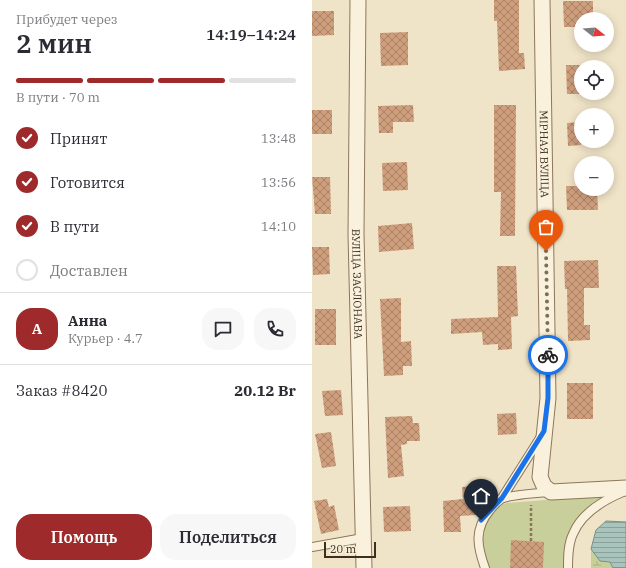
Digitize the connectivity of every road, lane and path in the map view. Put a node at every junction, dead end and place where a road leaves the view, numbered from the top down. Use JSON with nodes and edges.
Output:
{"nodes":[{"id":1,"x":358,"y":0,"type":"edge"},
{"id":2,"x":542,"y":0,"type":"edge"},
{"id":3,"x":544,"y":431,"type":"junction"},
{"id":4,"x":626,"y":489,"type":"edge"},
{"id":5,"x":551,"y":492,"type":"junction"},
{"id":6,"x":531,"y":494,"type":"junction"},
{"id":7,"x":502,"y":498,"type":"junction"},
{"id":8,"x":363,"y":538,"type":"junction"},
{"id":9,"x":530,"y":541,"type":"dead end"},
{"id":10,"x":312,"y":547,"type":"edge"},
{"id":11,"x":364,"y":568,"type":"edge"},
{"id":12,"x":485,"y":568,"type":"edge"},
{"id":13,"x":568,"y":568,"type":"edge"}],
"edges":[{"from":1,"to":8,"type":"street","name":"ВУЛІЦА ЗАСЛОНАВА"},
{"from":2,"to":3,"type":"street","name":"МІРНАЯ ВУЛІЦА"},
{"from":3,"to":5,"type":"street","name":"МІРНАЯ ВУЛІЦА"},
{"from":3,"to":7,"type":"lane"},
{"from":4,"to":5,"type":"street"},
{"from":4,"to":13,"type":"lane"},
{"from":5,"to":6,"type":"lane"},
{"from":6,"to":7,"type":"lane"},
{"from":6,"to":9,"type":"path"},
{"from":7,"to":12,"type":"lane"},
{"from":8,"to":10,"type":"lane"},
{"from":8,"to":11,"type":"street","name":"ВУЛІЦА ЗАСЛОНАВА"}]}
